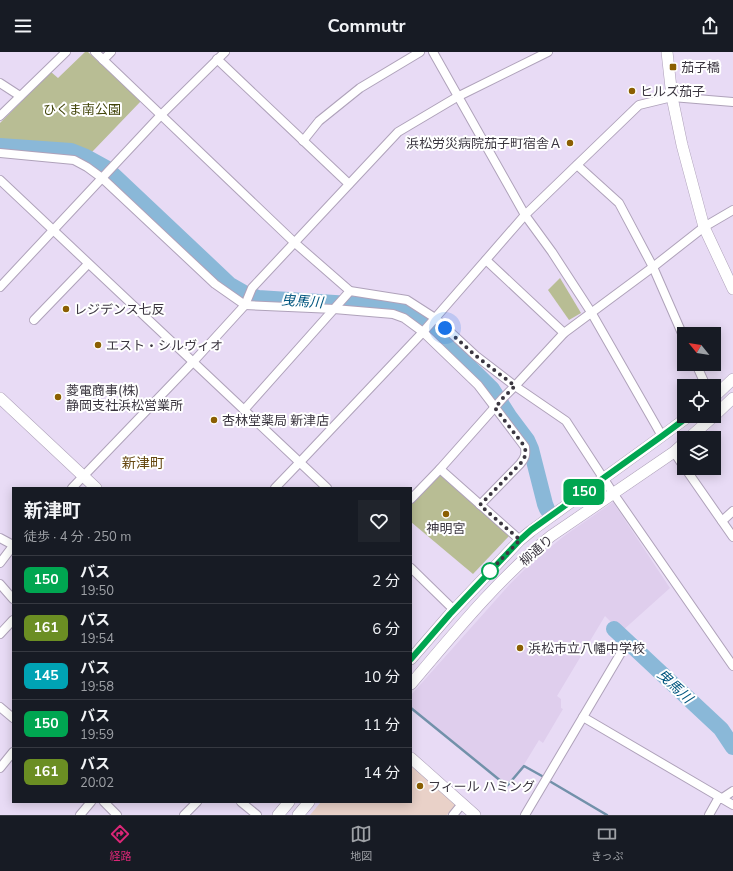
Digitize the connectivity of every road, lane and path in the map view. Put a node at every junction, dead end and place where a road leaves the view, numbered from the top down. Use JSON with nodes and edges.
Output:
{"nodes":[{"id":1,"x":66,"y":52,"type":"edge"},
{"id":2,"x":95,"y":52,"type":"edge"},
{"id":3,"x":111,"y":52,"type":"edge"},
{"id":4,"x":225,"y":52,"type":"edge"},
{"id":5,"x":420,"y":52,"type":"edge"},
{"id":6,"x":433,"y":52,"type":"edge"},
{"id":7,"x":548,"y":52,"type":"edge"},
{"id":8,"x":668,"y":52,"type":"edge"},
{"id":9,"x":217,"y":59,"type":"junction"},
{"id":10,"x":103,"y":60,"type":"junction"},
{"id":11,"x":0,"y":83,"type":"edge"},
{"id":12,"x":20,"y":96,"type":"junction"},
{"id":13,"x":457,"y":97,"type":"junction"},
{"id":14,"x":672,"y":97,"type":"junction"},
{"id":15,"x":733,"y":102,"type":"edge"},
{"id":16,"x":161,"y":115,"type":"junction"},
{"id":17,"x":0,"y":116,"type":"edge"},
{"id":18,"x":303,"y":141,"type":"junction"},
{"id":19,"x":0,"y":153,"type":"edge"},
{"id":20,"x":577,"y":164,"type":"junction"},
{"id":21,"x":106,"y":174,"type":"junction"},
{"id":22,"x":0,"y":180,"type":"edge"},
{"id":23,"x":349,"y":184,"type":"junction"},
{"id":24,"x":733,"y":210,"type":"edge"},
{"id":25,"x":525,"y":216,"type":"junction"},
{"id":26,"x":704,"y":227,"type":"junction"},
{"id":27,"x":53,"y":230,"type":"junction"},
{"id":28,"x":295,"y":243,"type":"junction"},
{"id":29,"x":486,"y":260,"type":"junction"},
{"id":30,"x":88,"y":264,"type":"junction"},
{"id":31,"x":653,"y":267,"type":"junction"},
{"id":32,"x":0,"y":286,"type":"edge"},
{"id":33,"x":733,"y":289,"type":"edge"},
{"id":34,"x":348,"y":294,"type":"junction"},
{"id":35,"x":246,"y":302,"type":"junction"},
{"id":36,"x":335,"y":309,"type":"junction"},
{"id":37,"x":592,"y":312,"type":"junction"},
{"id":38,"x":34,"y":320,"type":"dead end"},
{"id":39,"x":433,"y":320,"type":"junction"},
{"id":40,"x":679,"y":327,"type":"edge"},
{"id":41,"x":424,"y":331,"type":"junction"},
{"id":42,"x":564,"y":333,"type":"junction"},
{"id":43,"x":193,"y":362,"type":"junction"},
{"id":44,"x":733,"y":380,"type":"edge"},
{"id":45,"x":515,"y":386,"type":"junction"},
{"id":46,"x":721,"y":391,"type":"edge"},
{"id":47,"x":0,"y":398,"type":"edge"},
{"id":48,"x":733,"y":398,"type":"edge"},
{"id":49,"x":496,"y":407,"type":"junction"},
{"id":50,"x":721,"y":409,"type":"edge"},
{"id":51,"x":244,"y":410,"type":"junction"},
{"id":52,"x":680,"y":423,"type":"edge"},
{"id":53,"x":706,"y":423,"type":"edge"},
{"id":54,"x":697,"y":431,"type":"edge"},
{"id":55,"x":662,"y":436,"type":"junction"},
{"id":56,"x":677,"y":449,"type":"edge"},
{"id":57,"x":674,"y":452,"type":"junction"},
{"id":58,"x":677,"y":457,"type":"edge"},
{"id":59,"x":300,"y":462,"type":"junction"},
{"id":60,"x":440,"y":469,"type":"junction"},
{"id":61,"x":689,"y":475,"type":"edge"},
{"id":62,"x":84,"y":477,"type":"junction"},
{"id":63,"x":604,"y":478,"type":"junction"},
{"id":64,"x":73,"y":487,"type":"edge"},
{"id":65,"x":95,"y":487,"type":"edge"},
{"id":66,"x":276,"y":487,"type":"edge"},
{"id":67,"x":326,"y":487,"type":"edge"},
{"id":68,"x":613,"y":493,"type":"junction"},
{"id":69,"x":412,"y":498,"type":"edge"},
{"id":70,"x":480,"y":505,"type":"junction"},
{"id":71,"x":733,"y":511,"type":"edge"},
{"id":72,"x":722,"y":521,"type":"junction"},
{"id":73,"x":733,"y":537,"type":"edge"},
{"id":74,"x":0,"y":538,"type":"edge"},
{"id":75,"x":520,"y":540,"type":"junction"},
{"id":76,"x":12,"y":544,"type":"edge"},
{"id":77,"x":12,"y":546,"type":"edge"},
{"id":78,"x":0,"y":563,"type":"edge"},
{"id":79,"x":412,"y":569,"type":"edge"},
{"id":80,"x":0,"y":584,"type":"edge"},
{"id":81,"x":12,"y":598,"type":"edge"},
{"id":82,"x":454,"y":610,"type":"junction"},
{"id":83,"x":12,"y":621,"type":"edge"},
{"id":84,"x":0,"y":634,"type":"edge"},
{"id":85,"x":625,"y":646,"type":"dead end"},
{"id":86,"x":412,"y":658,"type":"edge"},
{"id":87,"x":733,"y":666,"type":"edge"},
{"id":88,"x":412,"y":683,"type":"edge"},
{"id":89,"x":0,"y":707,"type":"edge"},
{"id":90,"x":12,"y":717,"type":"edge"},
{"id":91,"x":583,"y":717,"type":"junction"},
{"id":92,"x":12,"y":753,"type":"edge"},
{"id":93,"x":412,"y":759,"type":"edge"},
{"id":94,"x":0,"y":768,"type":"edge"},
{"id":95,"x":733,"y":791,"type":"edge"},
{"id":96,"x":721,"y":799,"type":"junction"},
{"id":97,"x":90,"y":803,"type":"edge"},
{"id":98,"x":105,"y":803,"type":"edge"},
{"id":99,"x":196,"y":803,"type":"edge"},
{"id":100,"x":243,"y":803,"type":"edge"},
{"id":101,"x":288,"y":803,"type":"edge"},
{"id":102,"x":308,"y":803,"type":"edge"},
{"id":103,"x":462,"y":804,"type":"junction"},
{"id":104,"x":733,"y":805,"type":"edge"},
{"id":105,"x":80,"y":815,"type":"edge"},
{"id":106,"x":118,"y":815,"type":"edge"},
{"id":107,"x":184,"y":815,"type":"edge"},
{"id":108,"x":257,"y":815,"type":"edge"},
{"id":109,"x":278,"y":815,"type":"edge"},
{"id":110,"x":298,"y":815,"type":"edge"},
{"id":111,"x":453,"y":815,"type":"edge"},
{"id":112,"x":475,"y":815,"type":"edge"},
{"id":113,"x":525,"y":815,"type":"edge"},
{"id":114,"x":709,"y":815,"type":"edge"}],
"edges":[{"from":1,"to":12,"type":"street"},
{"from":2,"to":10,"type":"street"},
{"from":3,"to":10,"type":"street"},
{"from":4,"to":9,"type":"street"},
{"from":5,"to":18,"type":"street"},
{"from":6,"to":13,"type":"street"},
{"from":7,"to":13,"type":"street"},
{"from":8,"to":14,"type":"street"},
{"from":9,"to":16,"type":"street"},
{"from":9,"to":18,"type":"street"},
{"from":10,"to":16,"type":"street"},
{"from":11,"to":12,"type":"street"},
{"from":12,"to":17,"type":"street"},
{"from":13,"to":23,"type":"street"},
{"from":13,"to":25,"type":"street"},
{"from":14,"to":15,"type":"street"},
{"from":14,"to":20,"type":"street"},
{"from":14,"to":26,"type":"street"},
{"from":16,"to":21,"type":"street"},
{"from":16,"to":28,"type":"street"},
{"from":18,"to":23,"type":"street"},
{"from":19,"to":21,"type":"street"},
{"from":20,"to":25,"type":"street"},
{"from":20,"to":31,"type":"street"},
{"from":21,"to":27,"type":"street"},
{"from":21,"to":35,"type":"street"},
{"from":22,"to":27,"type":"street"},
{"from":23,"to":28,"type":"street"},
{"from":24,"to":26,"type":"street"},
{"from":25,"to":29,"type":"street"},
{"from":25,"to":37,"type":"street"},
{"from":26,"to":31,"type":"street"},
{"from":26,"to":33,"type":"street"},
{"from":27,"to":30,"type":"street"},
{"from":27,"to":32,"type":"street"},
{"from":28,"to":34,"type":"street"},
{"from":28,"to":35,"type":"street"},
{"from":29,"to":39,"type":"street"},
{"from":29,"to":42,"type":"street"},
{"from":30,"to":38,"type":"street"},
{"from":30,"to":43,"type":"street"},
{"from":31,"to":37,"type":"street"},
{"from":31,"to":40,"type":"street"},
{"from":34,"to":36,"type":"street"},
{"from":34,"to":39,"type":"street"},
{"from":35,"to":36,"type":"street"},
{"from":35,"to":43,"type":"street"},
{"from":36,"to":41,"type":"street"},
{"from":36,"to":51,"type":"street"},
{"from":37,"to":42,"type":"street"},
{"from":37,"to":55,"type":"street"},
{"from":39,"to":41,"type":"street"},
{"from":39,"to":45,"type":"street"},
{"from":41,"to":49,"type":"street"},
{"from":41,"to":59,"type":"street"},
{"from":42,"to":45,"type":"street"},
{"from":43,"to":51,"type":"street"},
{"from":43,"to":62,"type":"street"},
{"from":44,"to":46,"type":"street"},
{"from":45,"to":49,"type":"street"},
{"from":45,"to":63,"type":"street"},
{"from":47,"to":62,"type":"street"},
{"from":48,"to":50,"type":"street"},
{"from":49,"to":60,"type":"street"},
{"from":49,"to":70,"type":"street"},
{"from":51,"to":59,"type":"street"},
{"from":52,"to":55,"type":"street","name":"柳通り"},
{"from":53,"to":54,"type":"street"},
{"from":55,"to":63,"type":"street","name":"柳通り"},
{"from":56,"to":57,"type":"street","name":"柳通り"},
{"from":57,"to":58,"type":"street"},
{"from":57,"to":68,"type":"street","name":"柳通り"},
{"from":59,"to":66,"type":"street"},
{"from":59,"to":67,"type":"street"},
{"from":60,"to":69,"type":"street"},
{"from":60,"to":70,"type":"street"},
{"from":61,"to":72,"type":"street"},
{"from":62,"to":64,"type":"street"},
{"from":62,"to":65,"type":"street"},
{"from":63,"to":68,"type":"street"},
{"from":63,"to":75,"type":"street","name":"柳通り"},
{"from":68,"to":87,"type":"street"},
{"from":68,"to":88,"type":"street","name":"柳通り"},
{"from":70,"to":75,"type":"street"},
{"from":71,"to":72,"type":"street"},
{"from":72,"to":73,"type":"street"},
{"from":74,"to":76,"type":"street"},
{"from":75,"to":82,"type":"street","name":"柳通り"},
{"from":77,"to":78,"type":"street"},
{"from":79,"to":82,"type":"street"},
{"from":80,"to":81,"type":"street"},
{"from":82,"to":86,"type":"street","name":"柳通り"},
{"from":83,"to":84,"type":"street"},
{"from":85,"to":91,"type":"street"},
{"from":89,"to":90,"type":"street"},
{"from":91,"to":96,"type":"street"},
{"from":91,"to":113,"type":"street"},
{"from":92,"to":94,"type":"street"},
{"from":93,"to":103,"type":"street"},
{"from":95,"to":96,"type":"street"},
{"from":96,"to":104,"type":"street"},
{"from":96,"to":114,"type":"street"},
{"from":97,"to":105,"type":"street"},
{"from":98,"to":106,"type":"street"},
{"from":99,"to":107,"type":"street"},
{"from":100,"to":108,"type":"street"},
{"from":101,"to":109,"type":"street"},
{"from":102,"to":110,"type":"street"},
{"from":103,"to":111,"type":"street"},
{"from":103,"to":112,"type":"street"}]}
